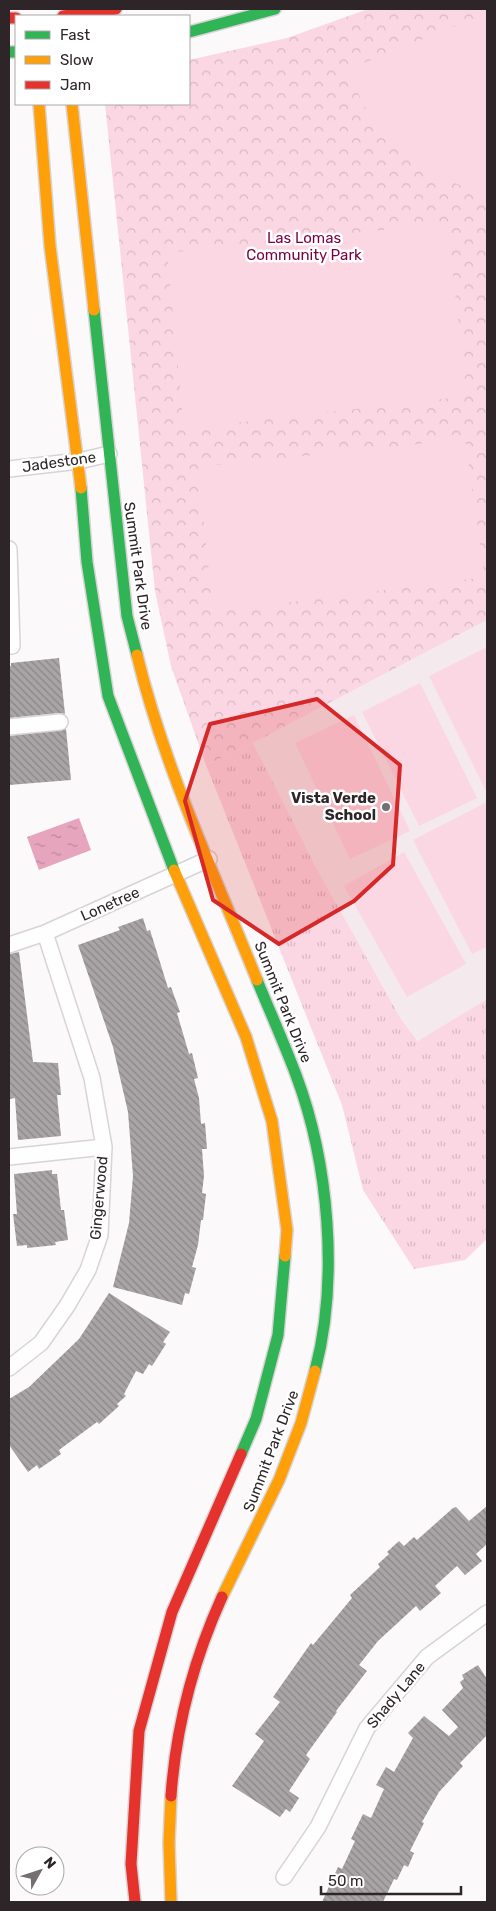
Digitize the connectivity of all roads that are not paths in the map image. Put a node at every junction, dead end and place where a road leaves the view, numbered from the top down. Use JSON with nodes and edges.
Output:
{"nodes":[{"id":1,"x":116,"y":9,"type":"edge"},
{"id":2,"x":275,"y":9,"type":"edge"},
{"id":3,"x":72,"y":15,"type":"edge"},
{"id":4,"x":190,"y":32,"type":"edge"},
{"id":5,"x":39,"y":105,"type":"edge"},
{"id":6,"x":72,"y":105,"type":"edge"},
{"id":7,"x":109,"y":454,"type":"junction"},
{"id":8,"x":79,"y":462,"type":"junction"},
{"id":9,"x":9,"y":469,"type":"edge"},
{"id":10,"x":9,"y":549,"type":"edge"},
{"id":11,"x":9,"y":646,"type":"edge"},
{"id":12,"x":60,"y":722,"type":"dead end"},
{"id":13,"x":9,"y":727,"type":"edge"},
{"id":14,"x":209,"y":859,"type":"junction"},
{"id":15,"x":176,"y":874,"type":"junction"},
{"id":16,"x":45,"y":933,"type":"junction"},
{"id":17,"x":9,"y":944,"type":"edge"},
{"id":18,"x":104,"y":1147,"type":"junction"},
{"id":19,"x":9,"y":1158,"type":"edge"},
{"id":20,"x":9,"y":1368,"type":"edge"},
{"id":21,"x":487,"y":1613,"type":"edge"},
{"id":22,"x":284,"y":1877,"type":"dead end"},
{"id":23,"x":135,"y":1902,"type":"edge"},
{"id":24,"x":171,"y":1902,"type":"edge"}],
"edges":[{"from":1,"to":3,"type":"street"},
{"from":2,"to":4,"type":"street"},
{"from":5,"to":8,"type":"street","name":"Summit Park Drive"},
{"from":6,"to":7,"type":"street","name":"Summit Park Drive"},
{"from":7,"to":8,"type":"street","name":"Jadestone"},
{"from":7,"to":14,"type":"street","name":"Summit Park Drive"},
{"from":8,"to":9,"type":"street","name":"Jadestone"},
{"from":8,"to":15,"type":"street","name":"Summit Park Drive"},
{"from":10,"to":11,"type":"street"},
{"from":12,"to":13,"type":"street"},
{"from":14,"to":15,"type":"street","name":"Lonetree"},
{"from":14,"to":24,"type":"street","name":"Summit Park Drive"},
{"from":15,"to":16,"type":"street","name":"Lonetree"},
{"from":15,"to":23,"type":"street","name":"Summit Park Drive"},
{"from":16,"to":17,"type":"street","name":"Lonetree"},
{"from":16,"to":18,"type":"street","name":"Gingerwood"},
{"from":18,"to":19,"type":"street","name":"Gingerwood"},
{"from":18,"to":20,"type":"street","name":"Gingerwood"},
{"from":21,"to":22,"type":"street","name":"Shady Lane"}]}
